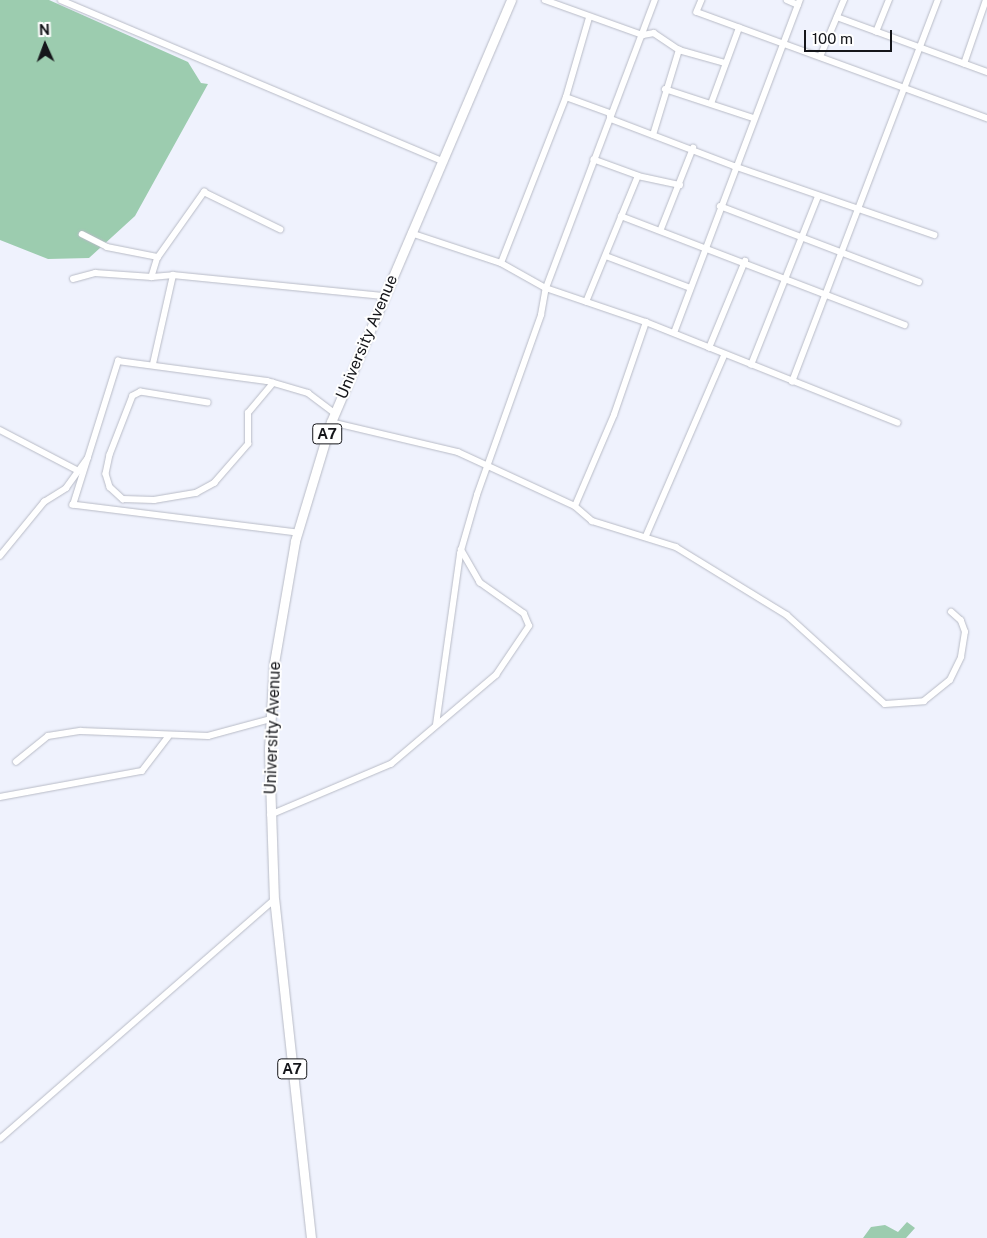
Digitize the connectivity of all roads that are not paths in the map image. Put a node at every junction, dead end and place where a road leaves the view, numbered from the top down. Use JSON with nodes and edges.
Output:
{"nodes":[{"id":1,"x":61,"y":0,"type":"edge"},
{"id":2,"x":512,"y":0,"type":"edge"},
{"id":3,"x":545,"y":0,"type":"edge"},
{"id":4,"x":655,"y":0,"type":"edge"},
{"id":5,"x":702,"y":0,"type":"edge"},
{"id":6,"x":787,"y":0,"type":"edge"},
{"id":7,"x":844,"y":0,"type":"edge"},
{"id":8,"x":889,"y":0,"type":"edge"},
{"id":9,"x":938,"y":0,"type":"edge"},
{"id":10,"x":986,"y":0,"type":"edge"},
{"id":11,"x":799,"y":2,"type":"edge"},
{"id":12,"x":837,"y":17,"type":"junction"},
{"id":13,"x":589,"y":18,"type":"junction"},
{"id":14,"x":739,"y":28,"type":"junction"},
{"id":15,"x":876,"y":32,"type":"junction"},
{"id":16,"x":643,"y":35,"type":"junction"},
{"id":17,"x":783,"y":42,"type":"junction"},
{"id":18,"x":921,"y":49,"type":"junction"},
{"id":19,"x":679,"y":50,"type":"junction"},
{"id":20,"x":820,"y":57,"type":"junction"},
{"id":21,"x":725,"y":63,"type":"junction"},
{"id":22,"x":964,"y":64,"type":"junction"},
{"id":23,"x":987,"y":72,"type":"edge"},
{"id":24,"x":902,"y":88,"type":"junction"},
{"id":25,"x":665,"y":89,"type":"junction"},
{"id":26,"x":566,"y":97,"type":"junction"},
{"id":27,"x":711,"y":104,"type":"junction"},
{"id":28,"x":753,"y":118,"type":"junction"},
{"id":29,"x":987,"y":118,"type":"edge"},
{"id":30,"x":611,"y":119,"type":"junction"},
{"id":31,"x":653,"y":135,"type":"junction"},
{"id":32,"x":693,"y":148,"type":"junction"},
{"id":33,"x":594,"y":160,"type":"junction"},
{"id":34,"x":442,"y":161,"type":"junction"},
{"id":35,"x":734,"y":166,"type":"junction"},
{"id":36,"x":638,"y":176,"type":"junction"},
{"id":37,"x":680,"y":185,"type":"junction"},
{"id":38,"x":818,"y":197,"type":"junction"},
{"id":39,"x":720,"y":206,"type":"junction"},
{"id":40,"x":858,"y":211,"type":"junction"},
{"id":41,"x":621,"y":216,"type":"junction"},
{"id":42,"x":280,"y":229,"type":"dead end"},
{"id":43,"x":661,"y":229,"type":"junction"},
{"id":44,"x":411,"y":233,"type":"junction"},
{"id":45,"x":82,"y":234,"type":"dead end"},
{"id":46,"x":934,"y":234,"type":"dead end"},
{"id":47,"x":802,"y":236,"type":"junction"},
{"id":48,"x":706,"y":247,"type":"junction"},
{"id":49,"x":842,"y":252,"type":"junction"},
{"id":50,"x":606,"y":256,"type":"junction"},
{"id":51,"x":158,"y":257,"type":"junction"},
{"id":52,"x":745,"y":262,"type":"junction"},
{"id":53,"x":501,"y":263,"type":"junction"},
{"id":54,"x":173,"y":275,"type":"junction"},
{"id":55,"x":152,"y":277,"type":"junction"},
{"id":56,"x":786,"y":278,"type":"junction"},
{"id":57,"x":73,"y":280,"type":"dead end"},
{"id":58,"x":919,"y":282,"type":"dead end"},
{"id":59,"x":688,"y":287,"type":"junction"},
{"id":60,"x":546,"y":288,"type":"junction"},
{"id":61,"x":825,"y":294,"type":"junction"},
{"id":62,"x":385,"y":296,"type":"junction"},
{"id":63,"x":586,"y":302,"type":"junction"},
{"id":64,"x":646,"y":322,"type":"junction"},
{"id":65,"x":905,"y":325,"type":"dead end"},
{"id":66,"x":674,"y":333,"type":"junction"},
{"id":67,"x":709,"y":348,"type":"junction"},
{"id":68,"x":724,"y":356,"type":"junction"},
{"id":69,"x":154,"y":364,"type":"junction"},
{"id":70,"x":751,"y":365,"type":"junction"},
{"id":71,"x":792,"y":382,"type":"junction"},
{"id":72,"x":273,"y":383,"type":"junction"},
{"id":73,"x":208,"y":403,"type":"dead end"},
{"id":74,"x":335,"y":413,"type":"junction"},
{"id":75,"x":331,"y":422,"type":"junction"},
{"id":76,"x":898,"y":423,"type":"dead end"},
{"id":77,"x":0,"y":430,"type":"edge"},
{"id":78,"x":90,"y":454,"type":"junction"},
{"id":79,"x":487,"y":466,"type":"junction"},
{"id":80,"x":77,"y":470,"type":"junction"},
{"id":81,"x":575,"y":506,"type":"junction"},
{"id":82,"x":297,"y":533,"type":"junction"},
{"id":83,"x":646,"y":536,"type":"junction"},
{"id":84,"x":461,"y":550,"type":"junction"},
{"id":85,"x":0,"y":556,"type":"edge"},
{"id":86,"x":951,"y":612,"type":"dead end"},
{"id":87,"x":271,"y":719,"type":"junction"},
{"id":88,"x":436,"y":724,"type":"junction"},
{"id":89,"x":168,"y":737,"type":"junction"},
{"id":90,"x":16,"y":762,"type":"dead end"},
{"id":91,"x":0,"y":797,"type":"edge"},
{"id":92,"x":270,"y":815,"type":"junction"},
{"id":93,"x":274,"y":900,"type":"junction"},
{"id":94,"x":0,"y":1139,"type":"edge"},
{"id":95,"x":311,"y":1238,"type":"edge"}],
"edges":[{"from":1,"to":34,"type":"street"},
{"from":2,"to":34,"type":"highway","name":"University Avenue","number":"A7"},
{"from":3,"to":13,"type":"street"},
{"from":4,"to":16,"type":"street"},
{"from":5,"to":14,"type":"street"},
{"from":6,"to":11,"type":"street"},
{"from":7,"to":12,"type":"street"},
{"from":8,"to":15,"type":"street"},
{"from":9,"to":18,"type":"street"},
{"from":10,"to":22,"type":"street"},
{"from":11,"to":17,"type":"street"},
{"from":12,"to":15,"type":"street"},
{"from":12,"to":20,"type":"street"},
{"from":13,"to":16,"type":"street"},
{"from":13,"to":26,"type":"street"},
{"from":14,"to":17,"type":"street"},
{"from":14,"to":21,"type":"street"},
{"from":15,"to":18,"type":"street"},
{"from":16,"to":19,"type":"street"},
{"from":16,"to":30,"type":"street"},
{"from":17,"to":20,"type":"street"},
{"from":17,"to":28,"type":"street"},
{"from":18,"to":22,"type":"street"},
{"from":18,"to":24,"type":"street"},
{"from":19,"to":21,"type":"street"},
{"from":19,"to":25,"type":"street"},
{"from":20,"to":24,"type":"street"},
{"from":21,"to":27,"type":"street"},
{"from":22,"to":23,"type":"street"},
{"from":24,"to":29,"type":"street"},
{"from":24,"to":40,"type":"street"},
{"from":25,"to":27,"type":"street"},
{"from":25,"to":31,"type":"street"},
{"from":26,"to":30,"type":"street"},
{"from":26,"to":53,"type":"street"},
{"from":27,"to":28,"type":"street"},
{"from":28,"to":35,"type":"street"},
{"from":30,"to":31,"type":"street"},
{"from":30,"to":33,"type":"street"},
{"from":31,"to":32,"type":"street"},
{"from":32,"to":35,"type":"street"},
{"from":32,"to":37,"type":"street"},
{"from":33,"to":36,"type":"street"},
{"from":33,"to":60,"type":"street"},
{"from":34,"to":44,"type":"highway","name":"University Avenue","number":"A7"},
{"from":35,"to":38,"type":"street"},
{"from":35,"to":39,"type":"street"},
{"from":36,"to":37,"type":"street"},
{"from":36,"to":41,"type":"street"},
{"from":37,"to":43,"type":"street"},
{"from":38,"to":40,"type":"street"},
{"from":38,"to":47,"type":"street"},
{"from":39,"to":47,"type":"street"},
{"from":39,"to":48,"type":"street"},
{"from":40,"to":46,"type":"street"},
{"from":40,"to":49,"type":"street"},
{"from":41,"to":43,"type":"street"},
{"from":41,"to":50,"type":"street"},
{"from":42,"to":51,"type":"street"},
{"from":43,"to":48,"type":"street"},
{"from":44,"to":53,"type":"street"},
{"from":44,"to":62,"type":"highway","name":"University Avenue","number":"A7"},
{"from":45,"to":51,"type":"street"},
{"from":47,"to":49,"type":"street"},
{"from":47,"to":56,"type":"street"},
{"from":48,"to":52,"type":"street"},
{"from":48,"to":59,"type":"street"},
{"from":49,"to":58,"type":"street"},
{"from":49,"to":61,"type":"street"},
{"from":50,"to":59,"type":"street"},
{"from":50,"to":63,"type":"street"},
{"from":51,"to":55,"type":"street"},
{"from":52,"to":56,"type":"street"},
{"from":52,"to":67,"type":"street"},
{"from":53,"to":60,"type":"street"},
{"from":54,"to":55,"type":"street"},
{"from":54,"to":62,"type":"street"},
{"from":54,"to":69,"type":"street"},
{"from":55,"to":57,"type":"street"},
{"from":56,"to":61,"type":"street"},
{"from":56,"to":70,"type":"street"},
{"from":59,"to":66,"type":"street"},
{"from":60,"to":63,"type":"street"},
{"from":60,"to":79,"type":"street"},
{"from":61,"to":65,"type":"street"},
{"from":61,"to":71,"type":"street"},
{"from":62,"to":74,"type":"highway","name":"University Avenue","number":"A7"},
{"from":63,"to":64,"type":"street"},
{"from":64,"to":66,"type":"street"},
{"from":64,"to":81,"type":"street"},
{"from":66,"to":67,"type":"street"},
{"from":67,"to":68,"type":"street"},
{"from":68,"to":70,"type":"street"},
{"from":68,"to":83,"type":"street"},
{"from":69,"to":72,"type":"street"},
{"from":69,"to":78,"type":"street"},
{"from":70,"to":71,"type":"street"},
{"from":71,"to":76,"type":"street"},
{"from":72,"to":73,"type":"street"},
{"from":72,"to":74,"type":"street"},
{"from":74,"to":75,"type":"highway","name":"University Avenue","number":"A7"},
{"from":75,"to":79,"type":"street"},
{"from":75,"to":82,"type":"highway","name":"University Avenue","number":"A7"},
{"from":77,"to":80,"type":"street"},
{"from":78,"to":80,"type":"street"},
{"from":78,"to":82,"type":"street"},
{"from":79,"to":81,"type":"street"},
{"from":79,"to":84,"type":"street"},
{"from":80,"to":85,"type":"street"},
{"from":81,"to":83,"type":"street"},
{"from":82,"to":87,"type":"highway","name":"University Avenue","number":"A7"},
{"from":83,"to":86,"type":"street"},
{"from":84,"to":88,"type":"street"},
{"from":84,"to":88,"type":"street"},
{"from":87,"to":89,"type":"street"},
{"from":87,"to":92,"type":"highway","name":"University Avenue","number":"A7"},
{"from":88,"to":92,"type":"street"},
{"from":89,"to":90,"type":"street"},
{"from":89,"to":91,"type":"street"},
{"from":92,"to":93,"type":"highway","name":"University Avenue","number":"A7"},
{"from":93,"to":94,"type":"street"},
{"from":93,"to":95,"type":"highway","number":"A7"}]}
